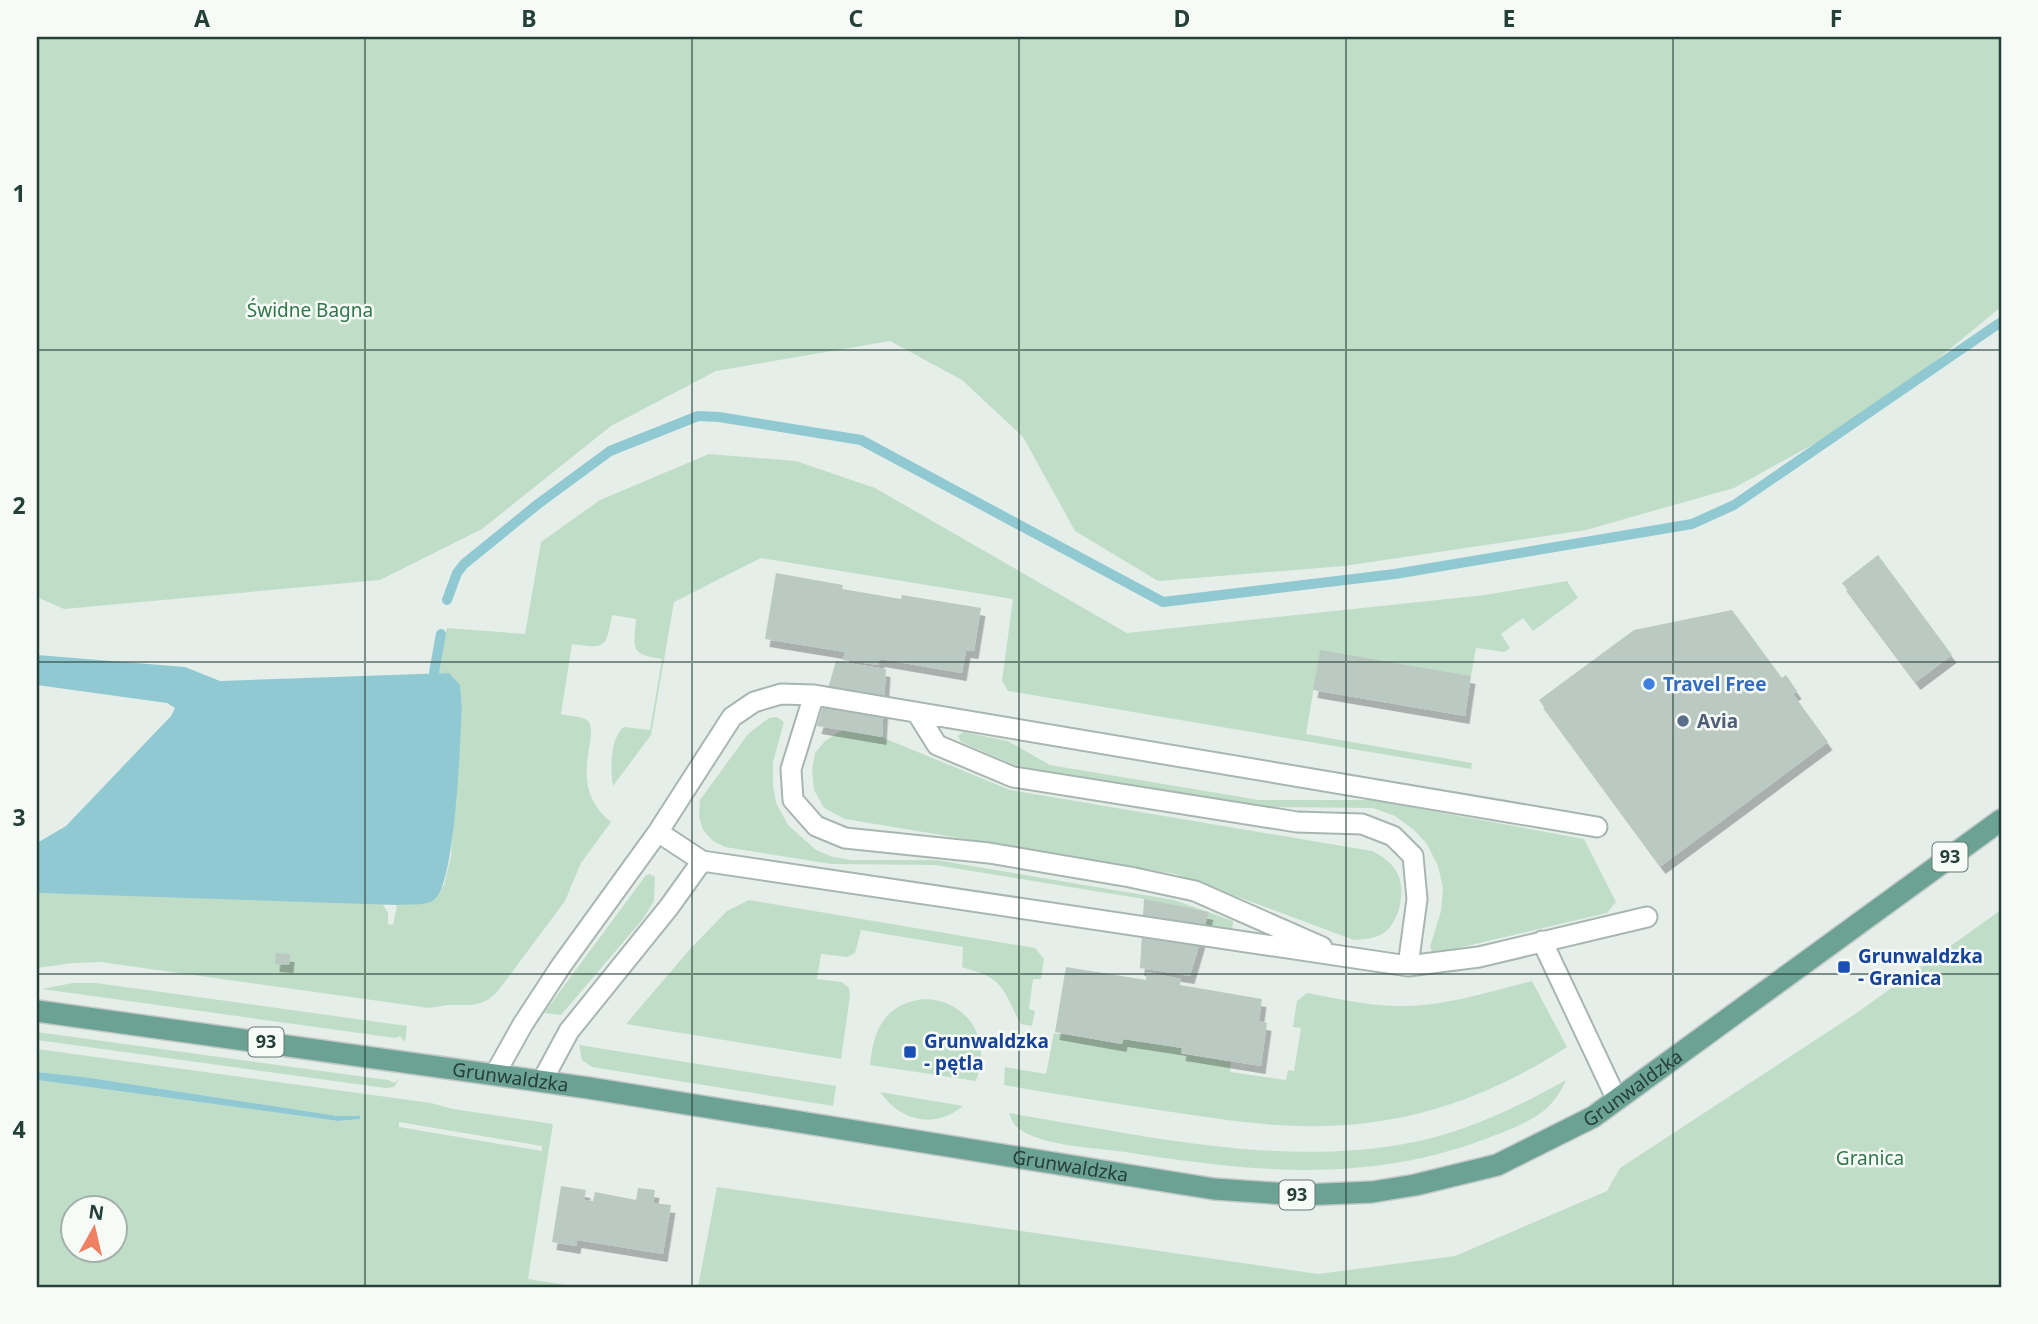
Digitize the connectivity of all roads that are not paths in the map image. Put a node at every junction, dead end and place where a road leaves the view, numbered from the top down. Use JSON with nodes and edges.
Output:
{"nodes":[{"id":1,"x":814,"y":695,"type":"junction"},
{"id":2,"x":917,"y":712,"type":"junction"},
{"id":3,"x":2001,"y":820,"type":"edge"},
{"id":4,"x":1597,"y":827,"type":"dead end"},
{"id":5,"x":658,"y":832,"type":"junction"},
{"id":6,"x":702,"y":861,"type":"junction"},
{"id":7,"x":1647,"y":917,"type":"dead end"},
{"id":8,"x":1542,"y":941,"type":"junction"},
{"id":9,"x":1345,"y":957,"type":"junction"},
{"id":10,"x":1408,"y":966,"type":"junction"},
{"id":11,"x":37,"y":1011,"type":"edge"},
{"id":12,"x":495,"y":1074,"type":"junction"},
{"id":13,"x":542,"y":1081,"type":"junction"},
{"id":14,"x":1617,"y":1100,"type":"junction"}],
"edges":[{"from":1,"to":2,"type":"lane"},
{"from":1,"to":5,"type":"lane"},
{"from":1,"to":9,"type":"lane"},
{"from":2,"to":4,"type":"lane"},
{"from":2,"to":10,"type":"lane"},
{"from":3,"to":14,"type":"main road","name":"Grunwaldzka","number":"93"},
{"from":5,"to":6,"type":"lane"},
{"from":5,"to":12,"type":"lane"},
{"from":6,"to":9,"type":"lane"},
{"from":6,"to":13,"type":"lane"},
{"from":7,"to":8,"type":"lane"},
{"from":8,"to":10,"type":"lane"},
{"from":8,"to":14,"type":"lane"},
{"from":9,"to":10,"type":"lane"},
{"from":11,"to":12,"type":"main road","name":"Grunwaldzka","number":"93"},
{"from":12,"to":13,"type":"main road","name":"Grunwaldzka","number":"93"},
{"from":13,"to":14,"type":"main road","name":"Grunwaldzka","number":"93"}]}
